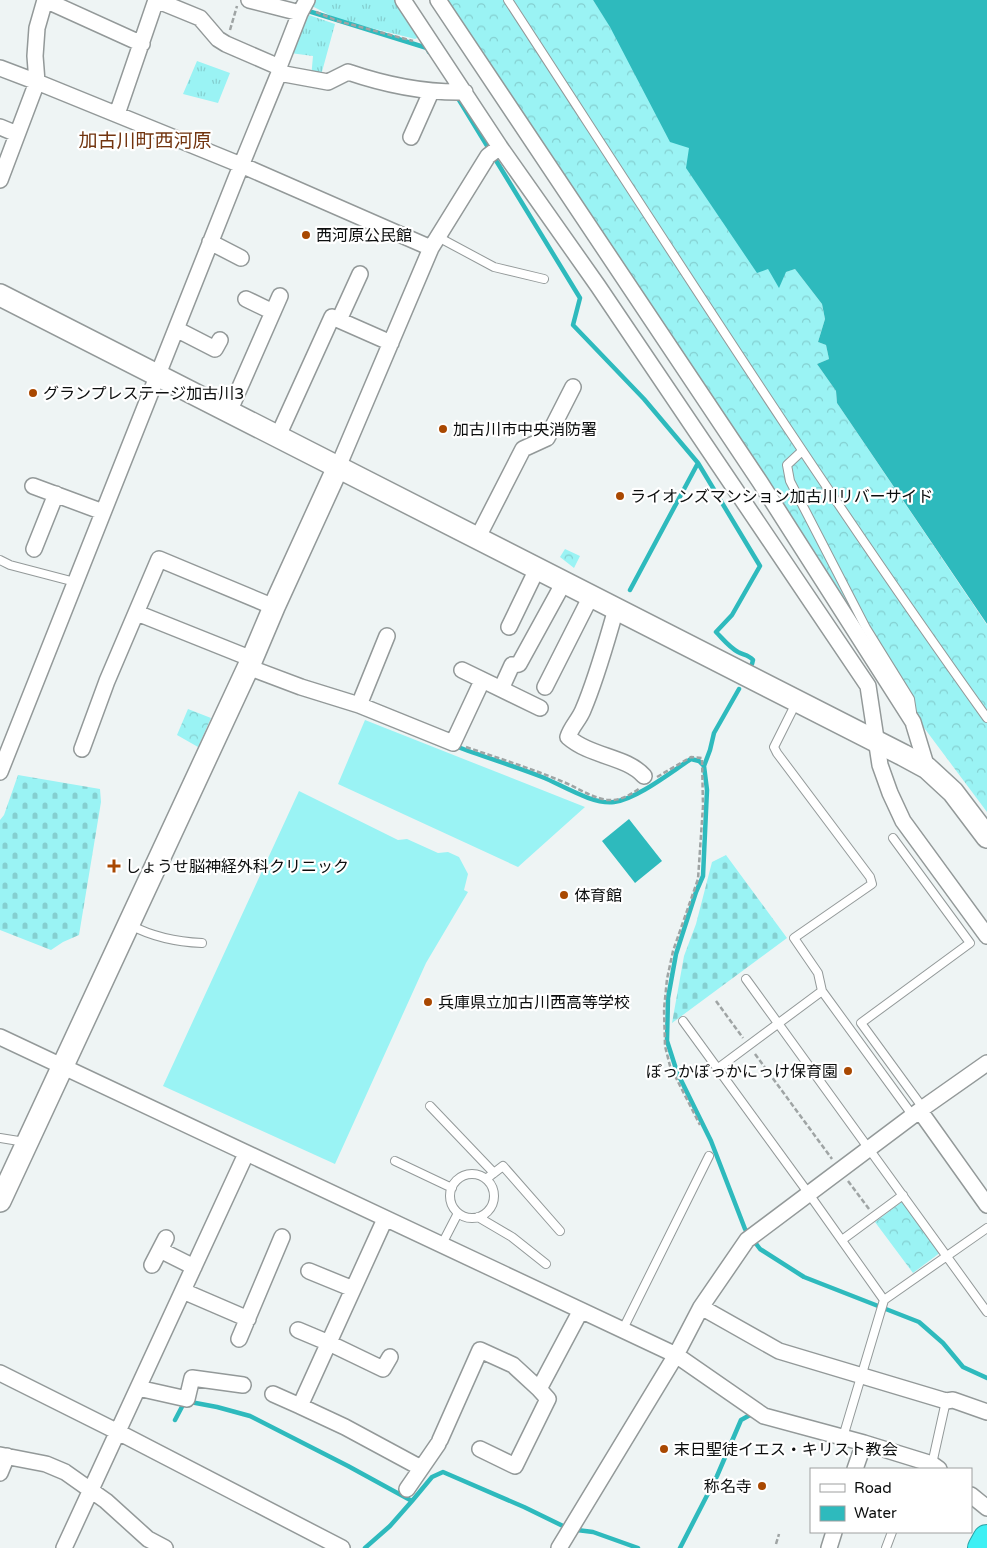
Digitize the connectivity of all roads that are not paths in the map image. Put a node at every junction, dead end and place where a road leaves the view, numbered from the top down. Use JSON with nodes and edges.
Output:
{"nodes":[{"id":1,"x":45,"y":0,"type":"edge"},
{"id":2,"x":156,"y":0,"type":"edge"},
{"id":3,"x":249,"y":0,"type":"edge"},
{"id":4,"x":403,"y":0,"type":"edge"},
{"id":5,"x":438,"y":0,"type":"edge"},
{"id":6,"x":508,"y":0,"type":"edge"},
{"id":7,"x":304,"y":7,"type":"edge"},
{"id":8,"x":142,"y":44,"type":"junction"},
{"id":9,"x":0,"y":68,"type":"edge"},
{"id":10,"x":279,"y":70,"type":"junction"},
{"id":11,"x":37,"y":82,"type":"junction"},
{"id":12,"x":431,"y":92,"type":"junction"},
{"id":13,"x":465,"y":92,"type":"junction"},
{"id":14,"x":117,"y":114,"type":"junction"},
{"id":15,"x":0,"y":127,"type":"edge"},
{"id":16,"x":17,"y":134,"type":"junction"},
{"id":17,"x":411,"y":137,"type":"dead end"},
{"id":18,"x":500,"y":147,"type":"junction"},
{"id":19,"x":241,"y":165,"type":"junction"},
{"id":20,"x":0,"y":180,"type":"edge"},
{"id":21,"x":210,"y":242,"type":"junction"},
{"id":22,"x":434,"y":243,"type":"junction"},
{"id":23,"x":241,"y":258,"type":"dead end"},
{"id":24,"x":360,"y":274,"type":"dead end"},
{"id":25,"x":544,"y":279,"type":"dead end"},
{"id":26,"x":0,"y":295,"type":"edge"},
{"id":27,"x":280,"y":296,"type":"dead end"},
{"id":28,"x":246,"y":299,"type":"dead end"},
{"id":29,"x":273,"y":312,"type":"junction"},
{"id":30,"x":338,"y":320,"type":"junction"},
{"id":31,"x":176,"y":329,"type":"junction"},
{"id":32,"x":220,"y":340,"type":"dead end"},
{"id":33,"x":391,"y":343,"type":"junction"},
{"id":34,"x":158,"y":375,"type":"junction"},
{"id":35,"x":573,"y":387,"type":"dead end"},
{"id":36,"x":229,"y":412,"type":"junction"},
{"id":37,"x":278,"y":436,"type":"junction"},
{"id":38,"x":802,"y":450,"type":"junction"},
{"id":39,"x":338,"y":467,"type":"junction"},
{"id":40,"x":33,"y":486,"type":"dead end"},
{"id":41,"x":56,"y":494,"type":"junction"},
{"id":42,"x":103,"y":512,"type":"junction"},
{"id":43,"x":477,"y":539,"type":"junction"},
{"id":44,"x":34,"y":549,"type":"dead end"},
{"id":45,"x":0,"y":560,"type":"edge"},
{"id":46,"x":537,"y":569,"type":"junction"},
{"id":47,"x":75,"y":582,"type":"junction"},
{"id":48,"x":564,"y":582,"type":"junction"},
{"id":49,"x":591,"y":596,"type":"junction"},
{"id":50,"x":274,"y":607,"type":"junction"},
{"id":51,"x":616,"y":609,"type":"junction"},
{"id":52,"x":137,"y":613,"type":"junction"},
{"id":53,"x":509,"y":626,"type":"dead end"},
{"id":54,"x":387,"y":636,"type":"dead end"},
{"id":55,"x":250,"y":663,"type":"junction"},
{"id":56,"x":462,"y":670,"type":"dead end"},
{"id":57,"x":482,"y":681,"type":"junction"},
{"id":58,"x":544,"y":687,"type":"dead end"},
{"id":59,"x":501,"y":689,"type":"junction"},
{"id":60,"x":797,"y":701,"type":"junction"},
{"id":61,"x":359,"y":705,"type":"junction"},
{"id":62,"x":540,"y":708,"type":"dead end"},
{"id":63,"x":987,"y":718,"type":"edge"},
{"id":64,"x":913,"y":722,"type":"junction"},
{"id":65,"x":877,"y":741,"type":"junction"},
{"id":66,"x":82,"y":749,"type":"dead end"},
{"id":67,"x":926,"y":768,"type":"junction"},
{"id":68,"x":0,"y":772,"type":"edge"},
{"id":69,"x":646,"y":781,"type":"road end"},
{"id":70,"x":987,"y":837,"type":"edge"},
{"id":71,"x":893,"y":838,"type":"dead end"},
{"id":72,"x":129,"y":925,"type":"junction"},
{"id":73,"x":987,"y":936,"type":"edge"},
{"id":74,"x":202,"y":943,"type":"dead end"},
{"id":75,"x":746,"y":979,"type":"dead end"},
{"id":76,"x":822,"y":991,"type":"junction"},
{"id":77,"x":683,"y":1021,"type":"dead end"},
{"id":78,"x":778,"y":1024,"type":"junction"},
{"id":79,"x":0,"y":1038,"type":"edge"},
{"id":80,"x":987,"y":1063,"type":"edge"},
{"id":81,"x":63,"y":1067,"type":"junction"},
{"id":82,"x":717,"y":1069,"type":"junction"},
{"id":83,"x":430,"y":1106,"type":"dead end"},
{"id":84,"x":919,"y":1112,"type":"junction"},
{"id":85,"x":0,"y":1138,"type":"edge"},
{"id":86,"x":27,"y":1142,"type":"junction"},
{"id":87,"x":869,"y":1149,"type":"junction"},
{"id":88,"x":246,"y":1154,"type":"junction"},
{"id":89,"x":709,"y":1156,"type":"dead end"},
{"id":90,"x":395,"y":1161,"type":"dead end"},
{"id":91,"x":494,"y":1173,"type":"junction"},
{"id":92,"x":486,"y":1179,"type":"junction"},
{"id":93,"x":452,"y":1188,"type":"junction"},
{"id":94,"x":809,"y":1194,"type":"junction"},
{"id":95,"x":903,"y":1195,"type":"junction"},
{"id":96,"x":0,"y":1201,"type":"edge"},
{"id":97,"x":987,"y":1205,"type":"edge"},
{"id":98,"x":458,"y":1213,"type":"junction"},
{"id":99,"x":478,"y":1217,"type":"junction"},
{"id":100,"x":385,"y":1219,"type":"junction"},
{"id":101,"x":987,"y":1228,"type":"edge"},
{"id":102,"x":560,"y":1231,"type":"dead end"},
{"id":103,"x":282,"y":1236,"type":"dead end"},
{"id":104,"x":842,"y":1240,"type":"junction"},
{"id":105,"x":441,"y":1246,"type":"junction"},
{"id":106,"x":946,"y":1256,"type":"junction"},
{"id":107,"x":546,"y":1264,"type":"dead end"},
{"id":108,"x":152,"y":1265,"type":"dead end"},
{"id":109,"x":194,"y":1268,"type":"junction"},
{"id":110,"x":309,"y":1271,"type":"dead end"},
{"id":111,"x":353,"y":1289,"type":"junction"},
{"id":112,"x":183,"y":1291,"type":"junction"},
{"id":113,"x":882,"y":1305,"type":"junction"},
{"id":114,"x":701,"y":1308,"type":"junction"},
{"id":115,"x":580,"y":1312,"type":"junction"},
{"id":116,"x":987,"y":1312,"type":"edge"},
{"id":117,"x":248,"y":1319,"type":"junction"},
{"id":118,"x":298,"y":1330,"type":"dead end"},
{"id":119,"x":622,"y":1331,"type":"junction"},
{"id":120,"x":239,"y":1339,"type":"dead end"},
{"id":121,"x":329,"y":1343,"type":"junction"},
{"id":122,"x":676,"y":1355,"type":"junction"},
{"id":123,"x":390,"y":1357,"type":"dead end"},
{"id":124,"x":0,"y":1373,"type":"edge"},
{"id":125,"x":861,"y":1374,"type":"junction"},
{"id":126,"x":244,"y":1385,"type":"dead end"},
{"id":127,"x":138,"y":1388,"type":"junction"},
{"id":128,"x":539,"y":1389,"type":"junction"},
{"id":129,"x":273,"y":1394,"type":"dead end"},
{"id":130,"x":949,"y":1400,"type":"junction"},
{"id":131,"x":300,"y":1406,"type":"junction"},
{"id":132,"x":987,"y":1412,"type":"edge"},
{"id":133,"x":118,"y":1432,"type":"junction"},
{"id":134,"x":843,"y":1437,"type":"junction"},
{"id":135,"x":864,"y":1442,"type":"junction"},
{"id":136,"x":480,"y":1449,"type":"dead end"},
{"id":137,"x":4,"y":1456,"type":"edge"},
{"id":138,"x":926,"y":1466,"type":"edge"},
{"id":139,"x":421,"y":1468,"type":"junction"},
{"id":140,"x":855,"y":1468,"type":"edge"},
{"id":141,"x":0,"y":1473,"type":"edge"},
{"id":142,"x":407,"y":1489,"type":"dead end"},
{"id":143,"x":91,"y":1490,"type":"junction"},
{"id":144,"x":972,"y":1496,"type":"edge"},
{"id":145,"x":987,"y":1508,"type":"edge"},
{"id":146,"x":834,"y":1533,"type":"edge"},
{"id":147,"x":892,"y":1533,"type":"edge"},
{"id":148,"x":987,"y":1539,"type":"edge"},
{"id":149,"x":147,"y":1544,"type":"edge"},
{"id":150,"x":64,"y":1548,"type":"edge"},
{"id":151,"x":165,"y":1548,"type":"edge"},
{"id":152,"x":342,"y":1548,"type":"edge"},
{"id":153,"x":559,"y":1548,"type":"edge"},
{"id":154,"x":829,"y":1548,"type":"edge"},
{"id":155,"x":886,"y":1548,"type":"edge"},
{"id":156,"x":982,"y":1548,"type":"edge"}],
"edges":[{"from":1,"to":8,"type":"street"},
{"from":1,"to":11,"type":"street"},
{"from":2,"to":8,"type":"street"},
{"from":2,"to":10,"type":"street"},
{"from":3,"to":7,"type":"street"},
{"from":4,"to":13,"type":"street"},
{"from":5,"to":64,"type":"street"},
{"from":6,"to":38,"type":"lane"},
{"from":7,"to":10,"type":"street"},
{"from":8,"to":14,"type":"street"},
{"from":9,"to":11,"type":"street"},
{"from":10,"to":12,"type":"street"},
{"from":10,"to":19,"type":"street"},
{"from":11,"to":14,"type":"street"},
{"from":11,"to":16,"type":"street"},
{"from":12,"to":13,"type":"street"},
{"from":12,"to":17,"type":"street"},
{"from":13,"to":18,"type":"street"},
{"from":14,"to":19,"type":"street"},
{"from":15,"to":16,"type":"street"},
{"from":16,"to":20,"type":"street"},
{"from":18,"to":22,"type":"street"},
{"from":18,"to":65,"type":"street"},
{"from":19,"to":21,"type":"street"},
{"from":19,"to":22,"type":"street"},
{"from":21,"to":23,"type":"street"},
{"from":21,"to":31,"type":"street"},
{"from":22,"to":25,"type":"lane"},
{"from":22,"to":33,"type":"street"},
{"from":24,"to":30,"type":"street"},
{"from":26,"to":34,"type":"street"},
{"from":27,"to":29,"type":"street"},
{"from":28,"to":29,"type":"street"},
{"from":29,"to":36,"type":"street"},
{"from":30,"to":33,"type":"street"},
{"from":30,"to":37,"type":"street"},
{"from":31,"to":32,"type":"street"},
{"from":31,"to":34,"type":"street"},
{"from":33,"to":39,"type":"street"},
{"from":34,"to":36,"type":"street"},
{"from":34,"to":42,"type":"street"},
{"from":35,"to":43,"type":"street"},
{"from":36,"to":37,"type":"street"},
{"from":37,"to":39,"type":"street"},
{"from":38,"to":63,"type":"lane"},
{"from":38,"to":64,"type":"lane"},
{"from":39,"to":43,"type":"street"},
{"from":39,"to":50,"type":"street"},
{"from":40,"to":41,"type":"street"},
{"from":41,"to":42,"type":"street"},
{"from":41,"to":44,"type":"street"},
{"from":42,"to":47,"type":"street"},
{"from":43,"to":46,"type":"street"},
{"from":45,"to":47,"type":"lane"},
{"from":46,"to":48,"type":"street"},
{"from":46,"to":53,"type":"street"},
{"from":47,"to":68,"type":"street"},
{"from":48,"to":49,"type":"street"},
{"from":48,"to":59,"type":"street"},
{"from":49,"to":51,"type":"street"},
{"from":49,"to":58,"type":"street"},
{"from":50,"to":52,"type":"street"},
{"from":50,"to":55,"type":"street"},
{"from":51,"to":60,"type":"street"},
{"from":51,"to":69,"type":"street"},
{"from":52,"to":55,"type":"street"},
{"from":52,"to":66,"type":"street"},
{"from":54,"to":61,"type":"street"},
{"from":55,"to":61,"type":"street"},
{"from":55,"to":72,"type":"street"},
{"from":56,"to":57,"type":"street"},
{"from":57,"to":59,"type":"street"},
{"from":57,"to":61,"type":"street"},
{"from":59,"to":62,"type":"street"},
{"from":60,"to":65,"type":"street"},
{"from":60,"to":76,"type":"lane"},
{"from":64,"to":67,"type":"street"},
{"from":65,"to":67,"type":"street"},
{"from":65,"to":73,"type":"street"},
{"from":67,"to":70,"type":"street"},
{"from":71,"to":84,"type":"lane"},
{"from":72,"to":74,"type":"lane"},
{"from":72,"to":81,"type":"street"},
{"from":75,"to":78,"type":"lane"},
{"from":76,"to":78,"type":"lane"},
{"from":76,"to":84,"type":"lane"},
{"from":77,"to":82,"type":"lane"},
{"from":78,"to":82,"type":"lane"},
{"from":78,"to":87,"type":"lane"},
{"from":79,"to":81,"type":"street"},
{"from":80,"to":84,"type":"street"},
{"from":81,"to":86,"type":"street"},
{"from":81,"to":88,"type":"street"},
{"from":82,"to":94,"type":"lane"},
{"from":83,"to":91,"type":"lane"},
{"from":84,"to":87,"type":"street"},
{"from":84,"to":97,"type":"street"},
{"from":85,"to":86,"type":"lane"},
{"from":86,"to":96,"type":"street"},
{"from":87,"to":94,"type":"street"},
{"from":87,"to":95,"type":"lane"},
{"from":88,"to":100,"type":"street"},
{"from":88,"to":109,"type":"street"},
{"from":89,"to":119,"type":"lane"},
{"from":90,"to":93,"type":"lane"},
{"from":91,"to":92,"type":"lane"},
{"from":91,"to":102,"type":"lane"},
{"from":92,"to":93,"type":"lane"},
{"from":92,"to":99,"type":"lane"},
{"from":93,"to":98,"type":"lane"},
{"from":94,"to":104,"type":"lane"},
{"from":94,"to":114,"type":"street"},
{"from":95,"to":104,"type":"lane"},
{"from":95,"to":106,"type":"lane"},
{"from":98,"to":99,"type":"lane"},
{"from":98,"to":105,"type":"lane"},
{"from":99,"to":107,"type":"lane"},
{"from":100,"to":105,"type":"street"},
{"from":100,"to":111,"type":"street"},
{"from":101,"to":106,"type":"lane"},
{"from":103,"to":117,"type":"street"},
{"from":104,"to":113,"type":"lane"},
{"from":105,"to":115,"type":"street"},
{"from":106,"to":113,"type":"lane"},
{"from":106,"to":116,"type":"lane"},
{"from":108,"to":109,"type":"street"},
{"from":109,"to":112,"type":"street"},
{"from":110,"to":111,"type":"street"},
{"from":111,"to":121,"type":"street"},
{"from":112,"to":117,"type":"street"},
{"from":112,"to":127,"type":"street"},
{"from":113,"to":125,"type":"lane"},
{"from":114,"to":122,"type":"street"},
{"from":114,"to":125,"type":"street"},
{"from":115,"to":119,"type":"street"},
{"from":115,"to":128,"type":"street"},
{"from":117,"to":120,"type":"street"},
{"from":118,"to":121,"type":"street"},
{"from":119,"to":122,"type":"street"},
{"from":121,"to":123,"type":"street"},
{"from":121,"to":131,"type":"street"},
{"from":122,"to":134,"type":"street"},
{"from":122,"to":153,"type":"street"},
{"from":124,"to":133,"type":"street"},
{"from":125,"to":130,"type":"street"},
{"from":125,"to":134,"type":"lane"},
{"from":126,"to":127,"type":"street"},
{"from":127,"to":133,"type":"street"},
{"from":128,"to":136,"type":"street"},
{"from":128,"to":139,"type":"street"},
{"from":129,"to":131,"type":"street"},
{"from":130,"to":132,"type":"street"},
{"from":130,"to":138,"type":"lane"},
{"from":131,"to":139,"type":"street"},
{"from":133,"to":143,"type":"street"},
{"from":133,"to":152,"type":"street"},
{"from":134,"to":135,"type":"street"},
{"from":135,"to":138,"type":"street"},
{"from":135,"to":140,"type":"street"},
{"from":137,"to":141,"type":"street"},
{"from":137,"to":143,"type":"street"},
{"from":139,"to":142,"type":"street"},
{"from":143,"to":149,"type":"street"},
{"from":143,"to":150,"type":"street"},
{"from":144,"to":145,"type":"street"},
{"from":146,"to":154,"type":"street"},
{"from":147,"to":155,"type":"lane"},
{"from":148,"to":156,"type":"highway"},
{"from":149,"to":151,"type":"street"}]}
